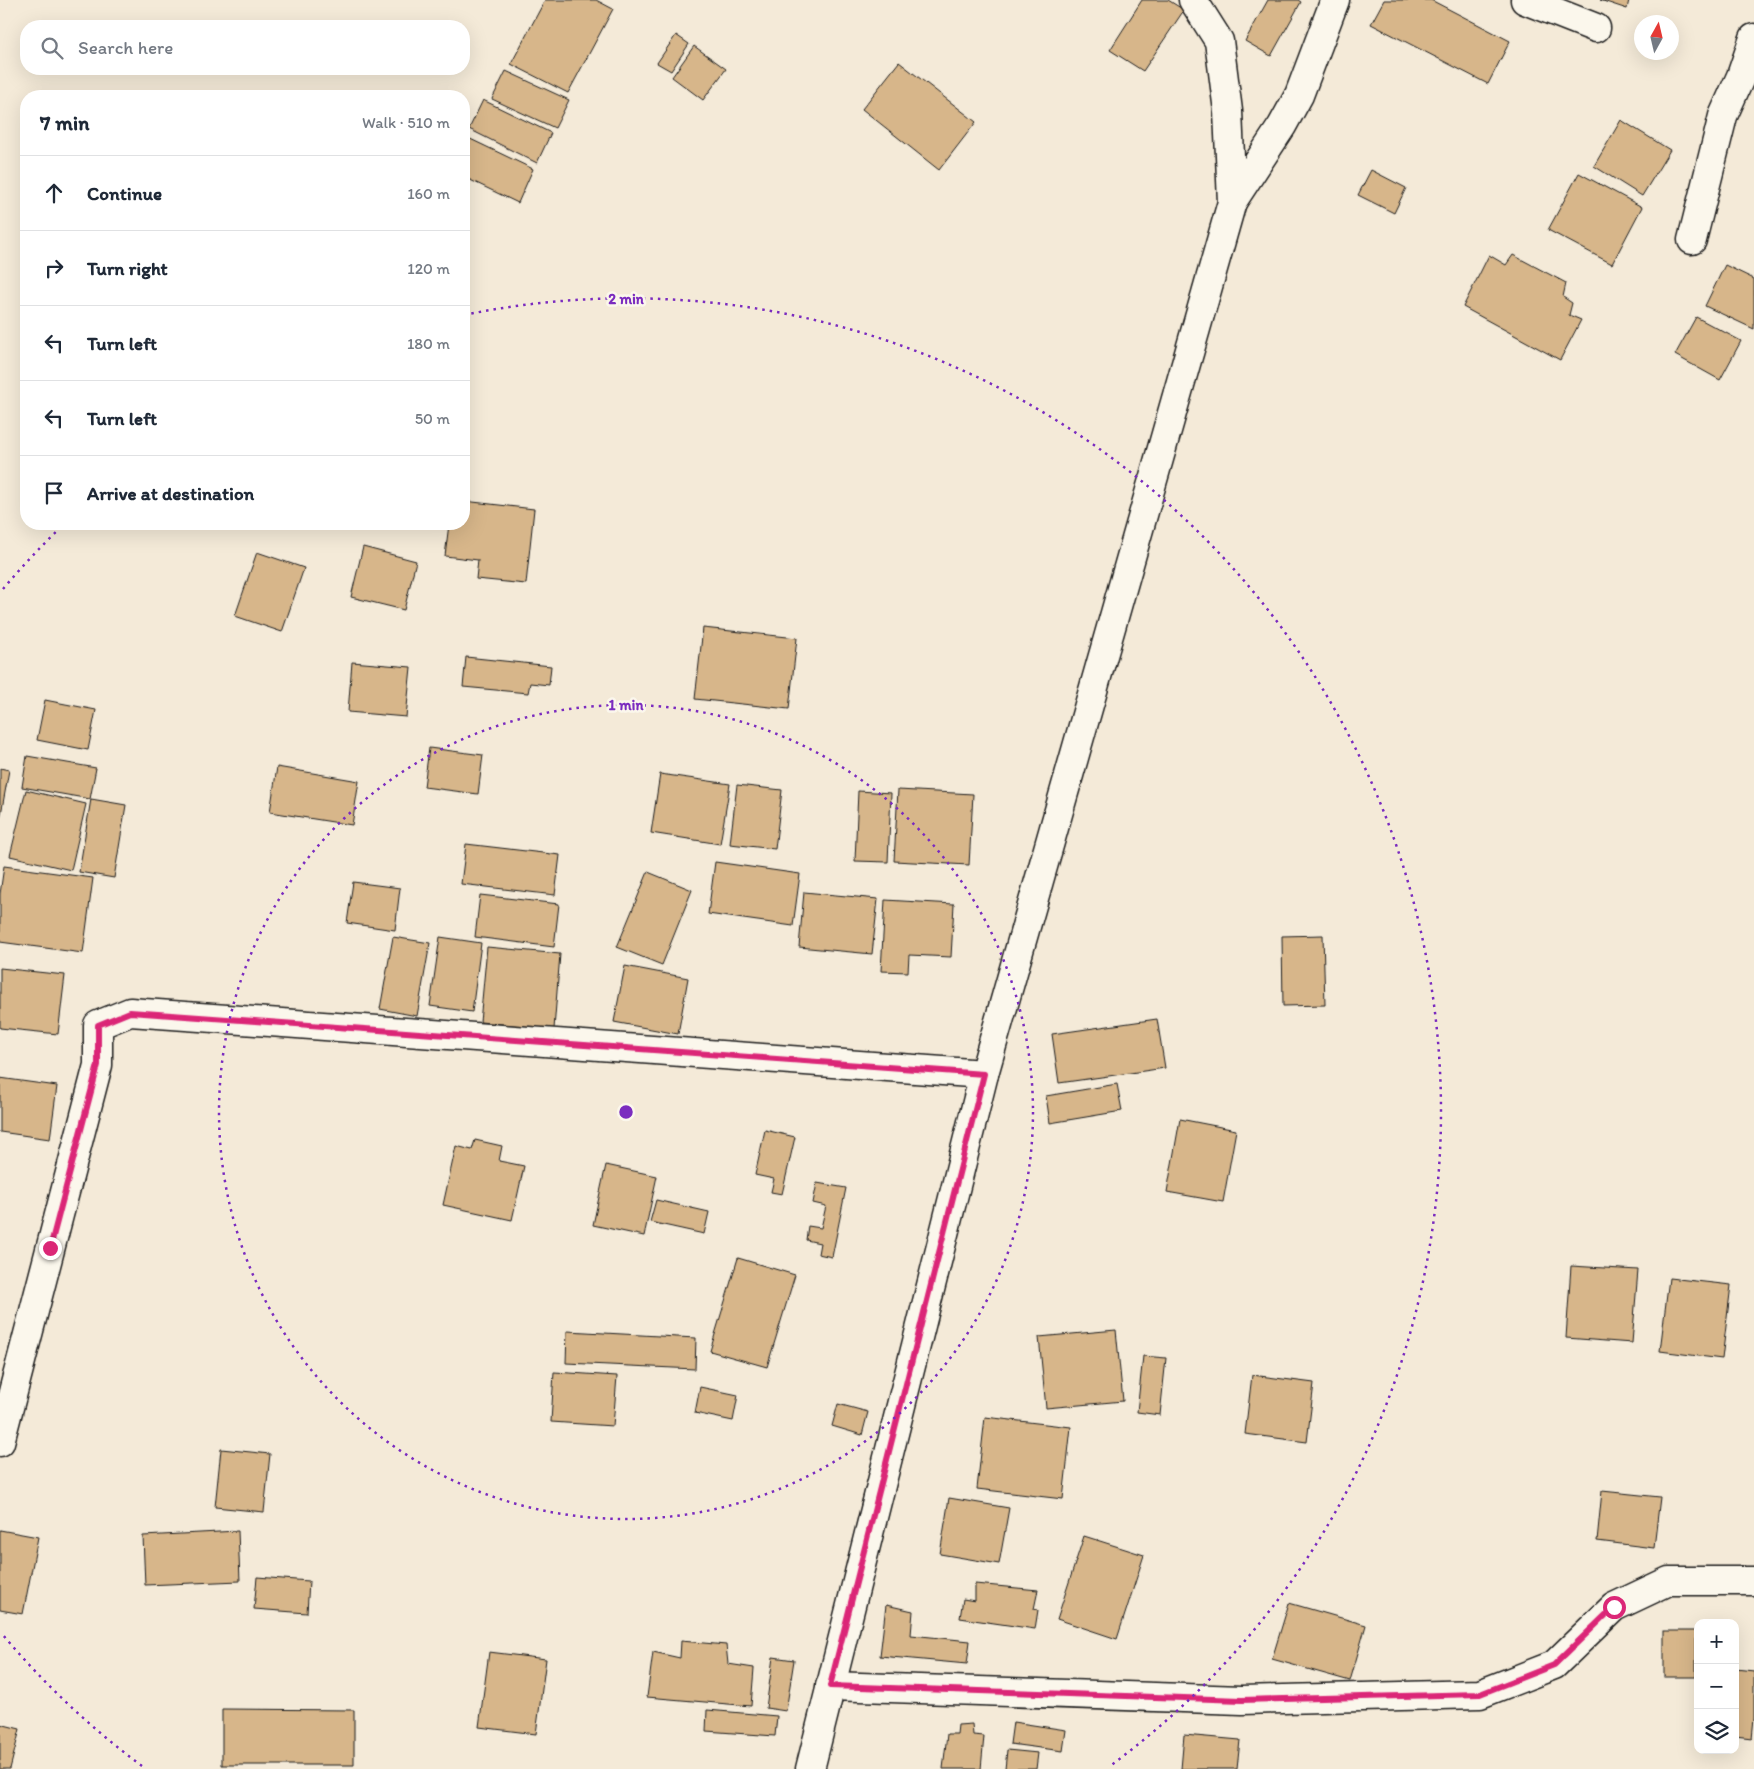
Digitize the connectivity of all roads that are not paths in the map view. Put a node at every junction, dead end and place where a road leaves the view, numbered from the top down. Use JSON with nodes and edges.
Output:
{"nodes":[{"id":1,"x":1193,"y":0,"type":"edge"},
{"id":2,"x":1335,"y":0,"type":"edge"},
{"id":3,"x":1526,"y":0,"type":"edge"},
{"id":4,"x":1596,"y":28,"type":"dead end"},
{"id":5,"x":1754,"y":38,"type":"edge"},
{"id":6,"x":1232,"y":202,"type":"junction"},
{"id":7,"x":1692,"y":240,"type":"dead end"},
{"id":8,"x":984,"y":1074,"type":"junction"},
{"id":9,"x":0,"y":1442,"type":"edge"},
{"id":10,"x":1754,"y":1581,"type":"edge"},
{"id":11,"x":830,"y":1686,"type":"junction"},
{"id":12,"x":810,"y":1769,"type":"edge"}],
"edges":[{"from":1,"to":6,"type":"street"},
{"from":2,"to":6,"type":"street"},
{"from":3,"to":4,"type":"street"},
{"from":5,"to":7,"type":"street"},
{"from":6,"to":8,"type":"street"},
{"from":8,"to":9,"type":"street"},
{"from":8,"to":11,"type":"street"},
{"from":10,"to":11,"type":"street"},
{"from":11,"to":12,"type":"street"}]}
